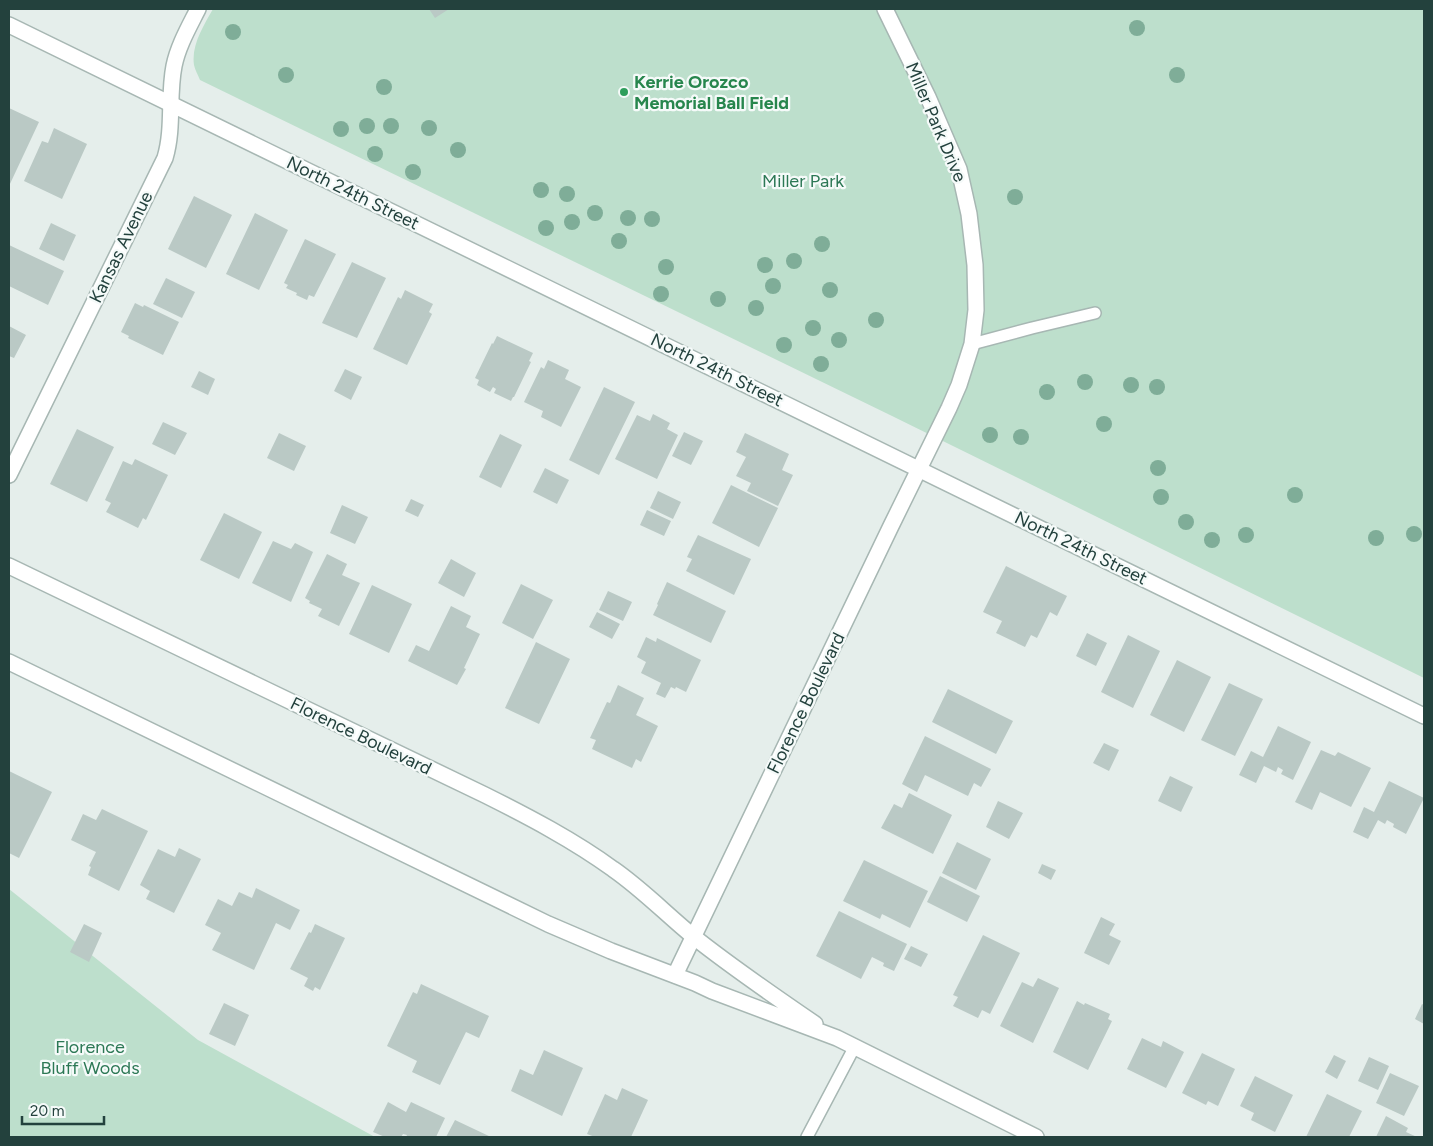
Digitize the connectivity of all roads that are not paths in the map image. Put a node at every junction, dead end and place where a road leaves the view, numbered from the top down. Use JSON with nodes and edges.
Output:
{"nodes":[{"id":1,"x":198,"y":9,"type":"edge"},
{"id":2,"x":885,"y":9,"type":"edge"},
{"id":3,"x":9,"y":25,"type":"edge"},
{"id":4,"x":171,"y":104,"type":"junction"},
{"id":5,"x":1095,"y":313,"type":"dead end"},
{"id":6,"x":972,"y":344,"type":"junction"},
{"id":7,"x":920,"y":469,"type":"junction"},
{"id":8,"x":9,"y":475,"type":"edge"},
{"id":9,"x":9,"y":566,"type":"edge"},
{"id":10,"x":9,"y":662,"type":"edge"},
{"id":11,"x":1424,"y":716,"type":"edge"},
{"id":12,"x":694,"y":936,"type":"junction"},
{"id":13,"x":675,"y":975,"type":"junction"},
{"id":14,"x":836,"y":1038,"type":"junction"},
{"id":15,"x":854,"y":1048,"type":"junction"},
{"id":16,"x":807,"y":1137,"type":"edge"},
{"id":17,"x":1036,"y":1137,"type":"edge"}],
"edges":[{"from":1,"to":4,"type":"street","name":"Kansas Avenue"},
{"from":2,"to":6,"type":"street","name":"Miller Park Drive"},
{"from":3,"to":4,"type":"street","name":"North 24th Street"},
{"from":4,"to":7,"type":"street","name":"North 24th Street"},
{"from":4,"to":8,"type":"street","name":"Kansas Avenue"},
{"from":5,"to":6,"type":"lane"},
{"from":6,"to":7,"type":"street","name":"Miller Park Drive"},
{"from":7,"to":11,"type":"street","name":"North 24th Street"},
{"from":7,"to":12,"type":"street","name":"Florence Boulevard"},
{"from":9,"to":12,"type":"street","name":"Florence Boulevard"},
{"from":10,"to":13,"type":"street","name":"Florence Boulevard"},
{"from":12,"to":13,"type":"street","name":"Florence Boulevard"},
{"from":12,"to":14,"type":"street","name":"Florence Boulevard"},
{"from":13,"to":14,"type":"street","name":"Florence Boulevard"},
{"from":14,"to":15,"type":"street","name":"Florence Boulevard"},
{"from":15,"to":16,"type":"lane"},
{"from":15,"to":17,"type":"street","name":"Florence Boulevard"}]}
